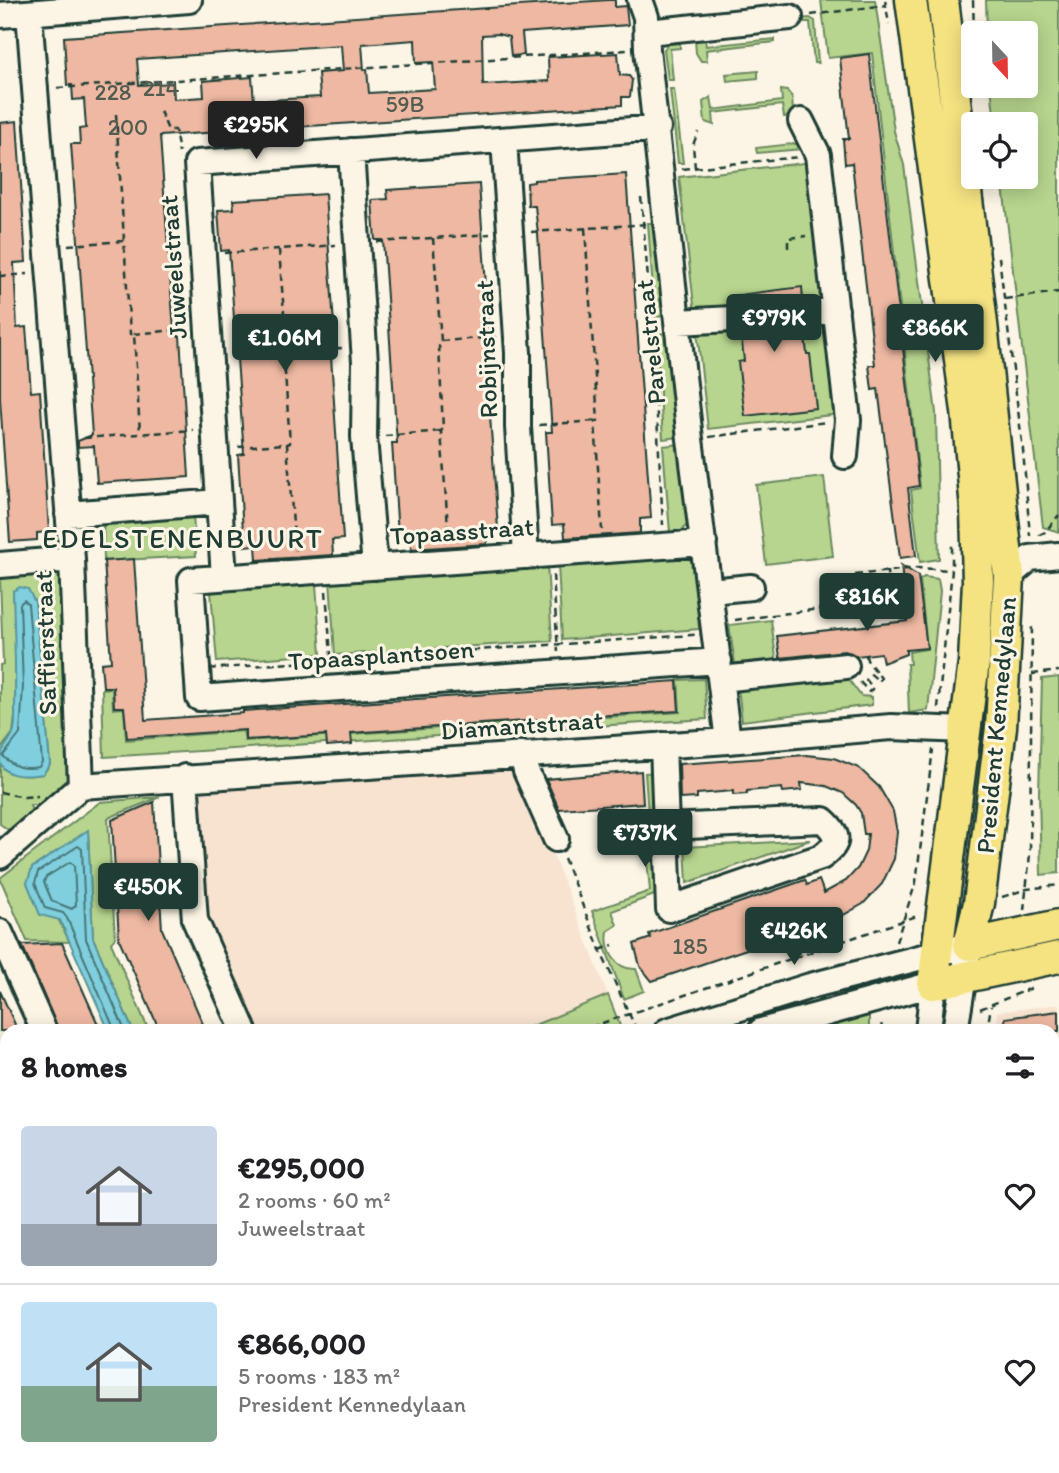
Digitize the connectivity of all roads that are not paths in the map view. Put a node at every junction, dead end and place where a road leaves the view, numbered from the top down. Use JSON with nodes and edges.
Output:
{"nodes":[{"id":1,"x":188,"y":0,"type":"edge"},
{"id":2,"x":640,"y":0,"type":"edge"},
{"id":3,"x":943,"y":0,"type":"edge"},
{"id":4,"x":899,"y":3,"type":"edge"},
{"id":5,"x":29,"y":13,"type":"junction"},
{"id":6,"x":0,"y":15,"type":"edge"},
{"id":7,"x":790,"y":17,"type":"road end"},
{"id":8,"x":648,"y":40,"type":"junction"},
{"id":9,"x":801,"y":121,"type":"dead end"},
{"id":10,"x":658,"y":128,"type":"junction"},
{"id":11,"x":504,"y":140,"type":"junction"},
{"id":12,"x":351,"y":152,"type":"junction"},
{"id":13,"x":836,"y":310,"type":"junction"},
{"id":14,"x":807,"y":314,"type":"dead end"},
{"id":15,"x":732,"y":319,"type":"dead end"},
{"id":16,"x":678,"y":322,"type":"junction"},
{"id":17,"x":845,"y":456,"type":"dead end"},
{"id":18,"x":219,"y":502,"type":"junction"},
{"id":19,"x":68,"y":514,"type":"junction"},
{"id":20,"x":704,"y":543,"type":"junction"},
{"id":21,"x":1059,"y":555,"type":"edge"},
{"id":22,"x":526,"y":556,"type":"junction"},
{"id":23,"x":72,"y":559,"type":"junction"},
{"id":24,"x":0,"y":565,"type":"edge"},
{"id":25,"x":375,"y":566,"type":"junction"},
{"id":26,"x":1009,"y":576,"type":"junction"},
{"id":27,"x":224,"y":577,"type":"junction"},
{"id":28,"x":751,"y":587,"type":"dead end"},
{"id":29,"x":710,"y":591,"type":"junction"},
{"id":30,"x":846,"y":666,"type":"dead end"},
{"id":31,"x":720,"y":670,"type":"junction"},
{"id":32,"x":966,"y":730,"type":"junction"},
{"id":33,"x":729,"y":741,"type":"junction"},
{"id":34,"x":663,"y":745,"type":"junction"},
{"id":35,"x":522,"y":754,"type":"junction"},
{"id":36,"x":185,"y":777,"type":"junction"},
{"id":37,"x":81,"y":786,"type":"junction"},
{"id":38,"x":667,"y":828,"type":"junction"},
{"id":39,"x":556,"y":839,"type":"road end"},
{"id":40,"x":0,"y":856,"type":"edge"},
{"id":41,"x":1059,"y":925,"type":"edge"},
{"id":42,"x":0,"y":932,"type":"edge"},
{"id":43,"x":969,"y":945,"type":"junction"},
{"id":44,"x":936,"y":952,"type":"junction"},
{"id":45,"x":1059,"y":957,"type":"edge"},
{"id":46,"x":964,"y":976,"type":"junction"},
{"id":47,"x":933,"y":984,"type":"junction"},
{"id":48,"x":41,"y":1024,"type":"edge"},
{"id":49,"x":241,"y":1024,"type":"edge"},
{"id":50,"x":689,"y":1024,"type":"edge"},
{"id":51,"x":786,"y":1024,"type":"edge"},
{"id":52,"x":929,"y":1024,"type":"edge"},
{"id":53,"x":955,"y":1024,"type":"edge"}],
"edges":[{"from":1,"to":5,"type":"street"},
{"from":2,"to":8,"type":"street","name":"Parelstraat"},
{"from":3,"to":26,"type":"main road","name":"President Kennedylaan"},
{"from":4,"to":32,"type":"main road","name":"President Kennedylaan"},
{"from":5,"to":6,"type":"street"},
{"from":5,"to":19,"type":"street","name":"Saffierstraat"},
{"from":7,"to":8,"type":"street"},
{"from":8,"to":10,"type":"street","name":"Parelstraat"},
{"from":9,"to":13,"type":"street"},
{"from":10,"to":11,"type":"street","name":"Juweelstraat"},
{"from":10,"to":16,"type":"street","name":"Parelstraat"},
{"from":11,"to":12,"type":"street","name":"Juweelstraat"},
{"from":11,"to":22,"type":"street","name":"Robijnstraat"},
{"from":12,"to":18,"type":"street","name":"Juweelstraat"},
{"from":12,"to":25,"type":"street"},
{"from":13,"to":14,"type":"street"},
{"from":13,"to":17,"type":"street"},
{"from":15,"to":16,"type":"street"},
{"from":16,"to":20,"type":"street","name":"Parelstraat"},
{"from":18,"to":19,"type":"street"},
{"from":18,"to":27,"type":"street","name":"Juweelstraat"},
{"from":19,"to":23,"type":"street","name":"Saffierstraat"},
{"from":20,"to":22,"type":"street","name":"Topaasstraat"},
{"from":20,"to":29,"type":"street","name":"Parelstraat"},
{"from":21,"to":26,"type":"street"},
{"from":22,"to":25,"type":"street","name":"Topaasstraat"},
{"from":23,"to":24,"type":"street"},
{"from":23,"to":37,"type":"street","name":"Saffierstraat"},
{"from":25,"to":27,"type":"street","name":"Topaasstraat"},
{"from":26,"to":43,"type":"main road","name":"President Kennedylaan"},
{"from":27,"to":31,"type":"street","name":"Topaasplantsoen"},
{"from":28,"to":29,"type":"street"},
{"from":29,"to":31,"type":"street","name":"Parelstraat"},
{"from":30,"to":31,"type":"street"},
{"from":31,"to":33,"type":"street","name":"Parelstraat"},
{"from":32,"to":33,"type":"street","name":"Diamantstraat"},
{"from":32,"to":44,"type":"main road","name":"President Kennedylaan"},
{"from":33,"to":34,"type":"street","name":"Diamantstraat"},
{"from":34,"to":35,"type":"street","name":"Diamantstraat"},
{"from":34,"to":38,"type":"street"},
{"from":35,"to":36,"type":"street","name":"Diamantstraat"},
{"from":35,"to":39,"type":"street"},
{"from":36,"to":37,"type":"street","name":"Diamantstraat"},
{"from":36,"to":49,"type":"street"},
{"from":37,"to":40,"type":"street"},
{"from":38,"to":38,"type":"street"},
{"from":41,"to":43,"type":"main road"},
{"from":42,"to":48,"type":"street"},
{"from":43,"to":44,"type":"street"},
{"from":43,"to":46,"type":"street","name":"President Kennedylaan"},
{"from":44,"to":47,"type":"main road","name":"President Kennedylaan"},
{"from":44,"to":50,"type":"street"},
{"from":45,"to":46,"type":"main road"},
{"from":46,"to":47,"type":"main road"},
{"from":46,"to":53,"type":"street","name":"President Kennedylaan"},
{"from":47,"to":51,"type":"street"},
{"from":47,"to":52,"type":"street","name":"President Kennedylaan"}]}
